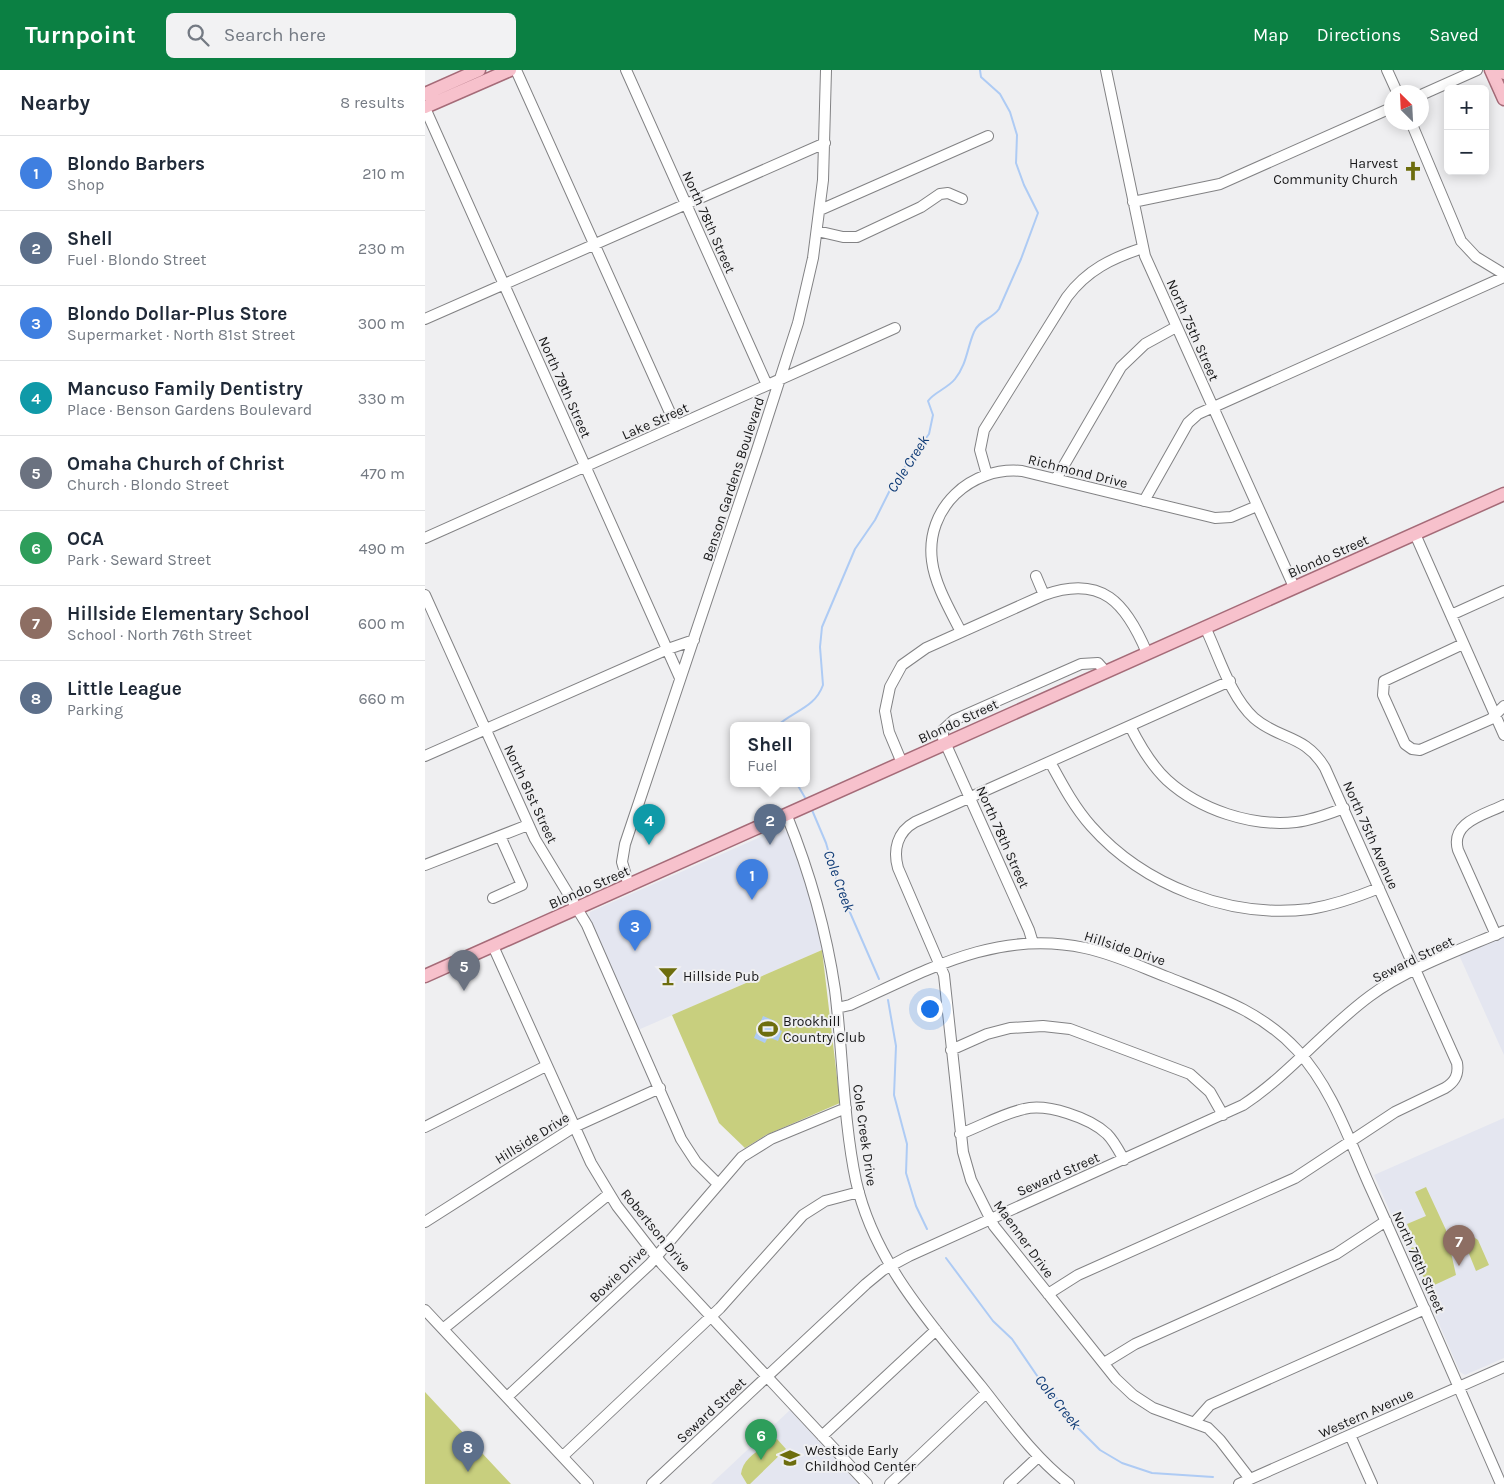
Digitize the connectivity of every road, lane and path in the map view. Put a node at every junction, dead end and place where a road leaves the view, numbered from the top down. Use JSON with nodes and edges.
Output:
{"nodes":[{"id":1,"x":479,"y":70,"type":"edge"},
{"id":2,"x":510,"y":70,"type":"edge"},
{"id":3,"x":516,"y":70,"type":"edge"},
{"id":4,"x":626,"y":70,"type":"edge"},
{"id":5,"x":826,"y":70,"type":"edge"},
{"id":6,"x":1106,"y":70,"type":"edge"},
{"id":7,"x":1387,"y":70,"type":"edge"},
{"id":8,"x":1477,"y":70,"type":"edge"},
{"id":9,"x":1491,"y":70,"type":"edge"},
{"id":10,"x":1394,"y":85,"type":"edge"},
{"id":11,"x":1429,"y":91,"type":"edge"},
{"id":12,"x":425,"y":94,"type":"edge"},
{"id":13,"x":1504,"y":100,"type":"edge"},
{"id":14,"x":425,"y":108,"type":"edge"},
{"id":15,"x":1384,"y":111,"type":"edge"},
{"id":16,"x":1414,"y":130,"type":"edge"},
{"id":17,"x":988,"y":136,"type":"dead end"},
{"id":18,"x":825,"y":143,"type":"junction"},
{"id":19,"x":962,"y":199,"type":"dead end"},
{"id":20,"x":1133,"y":202,"type":"junction"},
{"id":21,"x":686,"y":203,"type":"junction"},
{"id":22,"x":819,"y":210,"type":"junction"},
{"id":23,"x":817,"y":231,"type":"junction"},
{"id":24,"x":595,"y":243,"type":"junction"},
{"id":25,"x":1143,"y":248,"type":"junction"},
{"id":26,"x":1504,"y":276,"type":"edge"},
{"id":27,"x":504,"y":284,"type":"junction"},
{"id":28,"x":425,"y":319,"type":"edge"},
{"id":29,"x":1176,"y":327,"type":"junction"},
{"id":30,"x":895,"y":328,"type":"dead end"},
{"id":31,"x":781,"y":379,"type":"junction"},
{"id":32,"x":767,"y":386,"type":"junction"},
{"id":33,"x":1213,"y":406,"type":"junction"},
{"id":34,"x":676,"y":426,"type":"junction"},
{"id":35,"x":586,"y":466,"type":"junction"},
{"id":36,"x":987,"y":475,"type":"junction"},
{"id":37,"x":1055,"y":479,"type":"junction"},
{"id":38,"x":1504,"y":494,"type":"edge"},
{"id":39,"x":1143,"y":501,"type":"junction"},
{"id":40,"x":1257,"y":506,"type":"junction"},
{"id":41,"x":1415,"y":534,"type":"junction"},
{"id":42,"x":425,"y":538,"type":"edge"},
{"id":43,"x":1036,"y":576,"type":"dead end"},
{"id":44,"x":1294,"y":588,"type":"junction"},
{"id":45,"x":1504,"y":591,"type":"edge"},
{"id":46,"x":425,"y":594,"type":"edge"},
{"id":47,"x":1044,"y":595,"type":"junction"},
{"id":48,"x":1451,"y":614,"type":"junction"},
{"id":49,"x":1205,"y":627,"type":"junction"},
{"id":50,"x":961,"y":632,"type":"junction"},
{"id":51,"x":694,"y":640,"type":"junction"},
{"id":52,"x":1463,"y":644,"type":"junction"},
{"id":53,"x":668,"y":649,"type":"junction"},
{"id":54,"x":1147,"y":653,"type":"junction"},
{"id":55,"x":680,"y":678,"type":"junction"},
{"id":56,"x":1230,"y":681,"type":"junction"},
{"id":57,"x":1504,"y":706,"type":"edge"},
{"id":58,"x":1495,"y":714,"type":"junction"},
{"id":59,"x":1131,"y":726,"type":"junction"},
{"id":60,"x":485,"y":729,"type":"junction"},
{"id":61,"x":1504,"y":735,"type":"edge"},
{"id":62,"x":946,"y":743,"type":"junction"},
{"id":63,"x":425,"y":756,"type":"edge"},
{"id":64,"x":1050,"y":762,"type":"junction"},
{"id":65,"x":903,"y":763,"type":"junction"},
{"id":66,"x":970,"y":797,"type":"junction"},
{"id":67,"x":1504,"y":805,"type":"edge"},
{"id":68,"x":1344,"y":808,"type":"junction"},
{"id":69,"x":792,"y":814,"type":"junction"},
{"id":70,"x":528,"y":825,"type":"junction"},
{"id":71,"x":500,"y":836,"type":"junction"},
{"id":72,"x":425,"y":865,"type":"edge"},
{"id":73,"x":629,"y":886,"type":"junction"},
{"id":74,"x":1379,"y":888,"type":"junction"},
{"id":75,"x":493,"y":898,"type":"dead end"},
{"id":76,"x":578,"y":908,"type":"junction"},
{"id":77,"x":1500,"y":933,"type":"edge"},
{"id":78,"x":1033,"y":943,"type":"junction"},
{"id":79,"x":493,"y":946,"type":"junction"},
{"id":80,"x":940,"y":964,"type":"junction"},
{"id":81,"x":1416,"y":970,"type":"junction"},
{"id":82,"x":425,"y":976,"type":"edge"},
{"id":83,"x":837,"y":1008,"type":"junction"},
{"id":84,"x":951,"y":1050,"type":"junction"},
{"id":85,"x":1302,"y":1056,"type":"junction"},
{"id":86,"x":546,"y":1066,"type":"junction"},
{"id":87,"x":660,"y":1088,"type":"junction"},
{"id":88,"x":846,"y":1108,"type":"junction"},
{"id":89,"x":1223,"y":1115,"type":"junction"},
{"id":90,"x":425,"y":1127,"type":"edge"},
{"id":91,"x":574,"y":1127,"type":"junction"},
{"id":92,"x":960,"y":1134,"type":"junction"},
{"id":93,"x":1349,"y":1142,"type":"junction"},
{"id":94,"x":1124,"y":1160,"type":"junction"},
{"id":95,"x":718,"y":1184,"type":"junction"},
{"id":96,"x":859,"y":1192,"type":"junction"},
{"id":97,"x":609,"y":1194,"type":"junction"},
{"id":98,"x":991,"y":1219,"type":"junction"},
{"id":99,"x":1385,"y":1221,"type":"junction"},
{"id":100,"x":425,"y":1222,"type":"edge"},
{"id":101,"x":656,"y":1257,"type":"junction"},
{"id":102,"x":890,"y":1266,"type":"junction"},
{"id":103,"x":1048,"y":1294,"type":"junction"},
{"id":104,"x":1425,"y":1309,"type":"junction"},
{"id":105,"x":425,"y":1310,"type":"edge"},
{"id":106,"x":711,"y":1316,"type":"junction"},
{"id":107,"x":443,"y":1329,"type":"junction"},
{"id":108,"x":935,"y":1330,"type":"junction"},
{"id":109,"x":1104,"y":1363,"type":"junction"},
{"id":110,"x":1504,"y":1367,"type":"edge"},
{"id":111,"x":768,"y":1376,"type":"junction"},
{"id":112,"x":1459,"y":1387,"type":"junction"},
{"id":113,"x":987,"y":1394,"type":"junction"},
{"id":114,"x":507,"y":1397,"type":"junction"},
{"id":115,"x":1194,"y":1423,"type":"junction"},
{"id":116,"x":1350,"y":1435,"type":"junction"},
{"id":117,"x":822,"y":1436,"type":"junction"},
{"id":118,"x":563,"y":1456,"type":"junction"},
{"id":119,"x":1038,"y":1457,"type":"junction"},
{"id":120,"x":1250,"y":1479,"type":"junction"},
{"id":121,"x":588,"y":1484,"type":"edge"},
{"id":122,"x":652,"y":1484,"type":"edge"},
{"id":123,"x":867,"y":1484,"type":"edge"},
{"id":124,"x":890,"y":1484,"type":"edge"},
{"id":125,"x":1009,"y":1484,"type":"edge"},
{"id":126,"x":1069,"y":1484,"type":"edge"},
{"id":127,"x":1239,"y":1484,"type":"edge"},
{"id":128,"x":1372,"y":1484,"type":"edge"},
{"id":129,"x":1501,"y":1484,"type":"edge"}],
"edges":[{"from":1,"to":12,"type":"main road"},
{"from":2,"to":14,"type":"main road"},
{"from":3,"to":24,"type":"street"},
{"from":4,"to":21,"type":"street","name":"North 78th Street"},
{"from":5,"to":18,"type":"street","name":"Benson Gardens Boulevard"},
{"from":6,"to":20,"type":"street","name":"North 75th Street"},
{"from":7,"to":10,"type":"street"},
{"from":8,"to":11,"type":"street"},
{"from":9,"to":13,"type":"main road"},
{"from":14,"to":27,"type":"street","name":"North 79th Street"},
{"from":15,"to":20,"type":"street"},
{"from":16,"to":26,"type":"street"},
{"from":17,"to":22,"type":"street"},
{"from":18,"to":21,"type":"street"},
{"from":18,"to":22,"type":"street","name":"Benson Gardens Boulevard"},
{"from":19,"to":23,"type":"street"},
{"from":20,"to":25,"type":"street","name":"North 75th Street"},
{"from":21,"to":24,"type":"street"},
{"from":21,"to":32,"type":"street","name":"North 78th Street"},
{"from":22,"to":23,"type":"street","name":"Benson Gardens Boulevard"},
{"from":23,"to":31,"type":"street","name":"Benson Gardens Boulevard"},
{"from":24,"to":27,"type":"street"},
{"from":24,"to":34,"type":"street"},
{"from":25,"to":29,"type":"street","name":"North 75th Street"},
{"from":25,"to":36,"type":"street"},
{"from":26,"to":33,"type":"street"},
{"from":27,"to":28,"type":"street"},
{"from":27,"to":35,"type":"street","name":"North 79th Street"},
{"from":29,"to":33,"type":"street","name":"North 75th Street"},
{"from":29,"to":37,"type":"street"},
{"from":30,"to":31,"type":"street","name":"Lake Street"},
{"from":31,"to":32,"type":"street","name":"Lake Street"},
{"from":31,"to":51,"type":"street","name":"Benson Gardens Boulevard"},
{"from":32,"to":34,"type":"street","name":"Lake Street"},
{"from":33,"to":39,"type":"street"},
{"from":33,"to":40,"type":"street","name":"North 75th Street"},
{"from":34,"to":35,"type":"street","name":"Lake Street"},
{"from":35,"to":42,"type":"street","name":"Lake Street"},
{"from":35,"to":53,"type":"street","name":"North 79th Street"},
{"from":36,"to":37,"type":"street","name":"Richmond Drive"},
{"from":36,"to":50,"type":"street","name":"Richmond Drive"},
{"from":37,"to":39,"type":"street","name":"Richmond Drive"},
{"from":38,"to":41,"type":"main road","name":"Blondo Street"},
{"from":39,"to":40,"type":"street","name":"Richmond Drive"},
{"from":40,"to":44,"type":"street","name":"North 75th Street"},
{"from":41,"to":44,"type":"main road","name":"Blondo Street"},
{"from":41,"to":48,"type":"street"},
{"from":43,"to":47,"type":"street"},
{"from":44,"to":49,"type":"main road","name":"Blondo Street"},
{"from":45,"to":48,"type":"street"},
{"from":46,"to":60,"type":"street","name":"North 81st Street"},
{"from":47,"to":50,"type":"street"},
{"from":47,"to":54,"type":"street"},
{"from":48,"to":52,"type":"street"},
{"from":49,"to":54,"type":"main road","name":"Blondo Street"},
{"from":49,"to":56,"type":"street","name":"North 75th Avenue"},
{"from":50,"to":65,"type":"street"},
{"from":51,"to":53,"type":"street"},
{"from":51,"to":55,"type":"street","name":"Benson Gardens Boulevard"},
{"from":52,"to":58,"type":"street"},
{"from":52,"to":58,"type":"street"},
{"from":53,"to":55,"type":"street","name":"North 79th Street"},
{"from":53,"to":60,"type":"street"},
{"from":54,"to":62,"type":"main road","name":"Blondo Street"},
{"from":55,"to":73,"type":"street","name":"Benson Gardens Boulevard"},
{"from":56,"to":59,"type":"street","name":"Maenner Drive"},
{"from":56,"to":68,"type":"street","name":"North 75th Avenue"},
{"from":57,"to":58,"type":"street"},
{"from":58,"to":61,"type":"street"},
{"from":59,"to":64,"type":"street","name":"Maenner Drive"},
{"from":59,"to":68,"type":"street"},
{"from":60,"to":63,"type":"street"},
{"from":60,"to":70,"type":"street","name":"North 81st Street"},
{"from":62,"to":65,"type":"main road","name":"Blondo Street"},
{"from":62,"to":66,"type":"street","name":"North 78th Street"},
{"from":64,"to":66,"type":"street","name":"Maenner Drive"},
{"from":64,"to":74,"type":"street"},
{"from":65,"to":69,"type":"main road","name":"Blondo Street"},
{"from":66,"to":78,"type":"street","name":"North 78th Street"},
{"from":66,"to":80,"type":"street","name":"Maenner Drive"},
{"from":67,"to":77,"type":"street"},
{"from":68,"to":74,"type":"street","name":"North 75th Avenue"},
{"from":69,"to":73,"type":"main road","name":"Blondo Street"},
{"from":69,"to":83,"type":"street","name":"Cole Creek Drive"},
{"from":70,"to":71,"type":"street"},
{"from":70,"to":76,"type":"street","name":"North 81st Street"},
{"from":71,"to":72,"type":"street"},
{"from":71,"to":75,"type":"street"},
{"from":73,"to":76,"type":"main road","name":"Blondo Street"},
{"from":74,"to":81,"type":"street","name":"North 75th Avenue"},
{"from":76,"to":79,"type":"main road","name":"Blondo Street"},
{"from":76,"to":87,"type":"street","name":"North 81st Street"},
{"from":77,"to":81,"type":"street","name":"Seward Street"},
{"from":78,"to":80,"type":"street","name":"Hillside Drive"},
{"from":78,"to":85,"type":"street","name":"Hillside Drive"},
{"from":79,"to":82,"type":"main road","name":"Blondo Street"},
{"from":79,"to":86,"type":"street","name":"Robertson Drive"},
{"from":80,"to":83,"type":"street","name":"Hillside Drive"},
{"from":80,"to":84,"type":"street","name":"Maenner Drive"},
{"from":81,"to":85,"type":"street","name":"Seward Street"},
{"from":81,"to":93,"type":"street","name":"North 75th Avenue"},
{"from":83,"to":88,"type":"street","name":"Cole Creek Drive"},
{"from":84,"to":89,"type":"street"},
{"from":84,"to":92,"type":"street","name":"Maenner Drive"},
{"from":85,"to":89,"type":"street","name":"Seward Street"},
{"from":85,"to":93,"type":"street","name":"North 76th Street"},
{"from":86,"to":90,"type":"street"},
{"from":86,"to":91,"type":"street","name":"Robertson Drive"},
{"from":87,"to":91,"type":"street","name":"Hillside Drive"},
{"from":87,"to":95,"type":"street","name":"North 81st Street"},
{"from":88,"to":95,"type":"street","name":"Bowie Drive"},
{"from":88,"to":96,"type":"street","name":"Cole Creek Drive"},
{"from":89,"to":94,"type":"street","name":"Seward Street"},
{"from":91,"to":97,"type":"street","name":"Robertson Drive"},
{"from":91,"to":100,"type":"street","name":"Hillside Drive"},
{"from":92,"to":94,"type":"street"},
{"from":92,"to":98,"type":"street","name":"Maenner Drive"},
{"from":93,"to":99,"type":"street","name":"North 76th Street"},
{"from":93,"to":103,"type":"street"},
{"from":94,"to":98,"type":"street","name":"Seward Street"},
{"from":95,"to":101,"type":"street","name":"Bowie Drive"},
{"from":96,"to":102,"type":"street","name":"Cole Creek Drive"},
{"from":96,"to":106,"type":"street"},
{"from":97,"to":101,"type":"street","name":"Robertson Drive"},
{"from":97,"to":107,"type":"street"},
{"from":98,"to":102,"type":"street","name":"Seward Street"},
{"from":98,"to":103,"type":"street","name":"Maenner Drive"},
{"from":99,"to":104,"type":"street","name":"North 76th Street"},
{"from":99,"to":109,"type":"street"},
{"from":101,"to":106,"type":"street","name":"Robertson Drive"},
{"from":101,"to":114,"type":"street","name":"Bowie Drive"},
{"from":102,"to":108,"type":"street","name":"Cole Creek Drive"},
{"from":102,"to":111,"type":"street","name":"Seward Street"},
{"from":103,"to":109,"type":"street","name":"Maenner Drive"},
{"from":104,"to":112,"type":"street","name":"North 76th Street"},
{"from":104,"to":115,"type":"street"},
{"from":105,"to":107,"type":"street"},
{"from":106,"to":111,"type":"street","name":"Robertson Drive"},
{"from":106,"to":118,"type":"street"},
{"from":107,"to":114,"type":"street"},
{"from":108,"to":113,"type":"street","name":"Cole Creek Drive"},
{"from":108,"to":117,"type":"street"},
{"from":109,"to":115,"type":"street","name":"Maenner Drive"},
{"from":110,"to":112,"type":"street","name":"Western Avenue"},
{"from":111,"to":117,"type":"street","name":"Robertson Drive"},
{"from":111,"to":122,"type":"street","name":"Seward Street"},
{"from":112,"to":116,"type":"street","name":"Western Avenue"},
{"from":112,"to":129,"type":"street","name":"North 76th Street"},
{"from":113,"to":119,"type":"street","name":"Cole Creek Drive"},
{"from":113,"to":124,"type":"street"},
{"from":114,"to":118,"type":"street"},
{"from":115,"to":120,"type":"street","name":"Maenner Drive"},
{"from":116,"to":120,"type":"street","name":"Western Avenue"},
{"from":116,"to":128,"type":"street"},
{"from":117,"to":123,"type":"street","name":"Robertson Drive"},
{"from":118,"to":121,"type":"street"},
{"from":119,"to":125,"type":"street"},
{"from":119,"to":126,"type":"street","name":"Cole Creek Drive"},
{"from":120,"to":127,"type":"street","name":"Western Avenue"}]}
